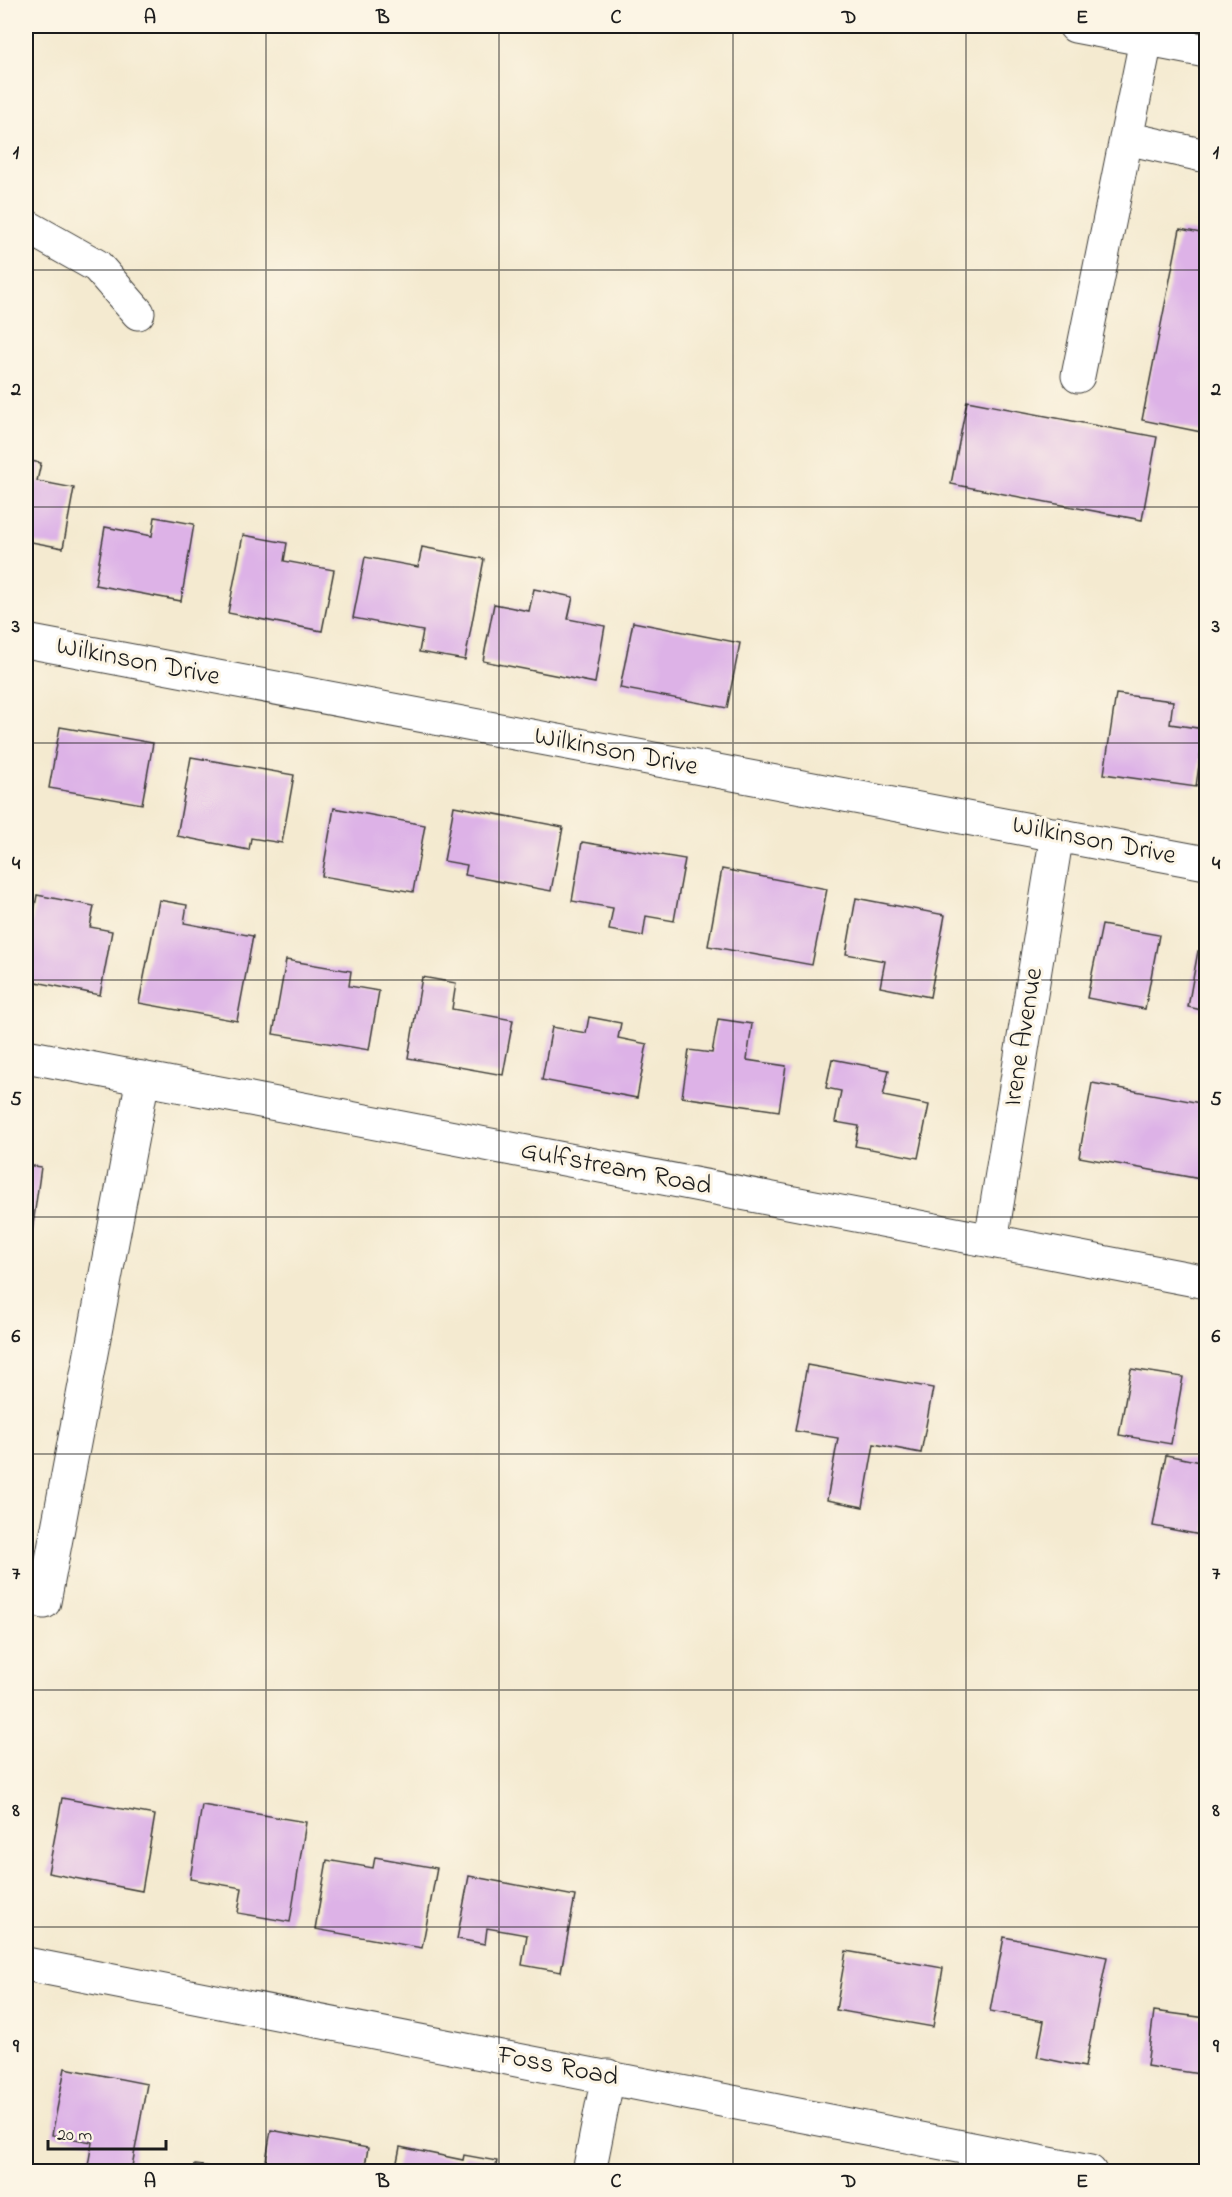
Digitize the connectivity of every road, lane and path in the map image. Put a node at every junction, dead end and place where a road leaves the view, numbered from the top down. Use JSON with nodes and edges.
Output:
{"nodes":[{"id":1,"x":1075,"y":26,"type":"edge"},
{"id":2,"x":1146,"y":39,"type":"junction"},
{"id":3,"x":1206,"y":51,"type":"edge"},
{"id":4,"x":1126,"y":138,"type":"junction"},
{"id":5,"x":1206,"y":156,"type":"edge"},
{"id":6,"x":26,"y":226,"type":"edge"},
{"id":7,"x":138,"y":313,"type":"dead end"},
{"id":8,"x":1078,"y":376,"type":"dead end"},
{"id":9,"x":26,"y":641,"type":"edge"},
{"id":10,"x":1057,"y":834,"type":"junction"},
{"id":11,"x":1206,"y":863,"type":"edge"},
{"id":12,"x":26,"y":1056,"type":"edge"},
{"id":13,"x":143,"y":1078,"type":"junction"},
{"id":14,"x":992,"y":1241,"type":"junction"},
{"id":15,"x":1206,"y":1282,"type":"edge"},
{"id":16,"x":44,"y":1602,"type":"dead end"},
{"id":17,"x":26,"y":1964,"type":"edge"},
{"id":18,"x":608,"y":2076,"type":"junction"},
{"id":19,"x":589,"y":2172,"type":"edge"},
{"id":20,"x":1090,"y":2172,"type":"edge"}],
"edges":[{"from":1,"to":2,"type":"street"},
{"from":2,"to":3,"type":"street"},
{"from":2,"to":4,"type":"street"},
{"from":4,"to":5,"type":"street"},
{"from":4,"to":8,"type":"street"},
{"from":6,"to":7,"type":"street"},
{"from":9,"to":10,"type":"street","name":"Wilkinson Drive"},
{"from":10,"to":11,"type":"street","name":"Wilkinson Drive"},
{"from":10,"to":14,"type":"street","name":"Irene Avenue"},
{"from":12,"to":13,"type":"street","name":"Gulfstream Road"},
{"from":13,"to":14,"type":"street","name":"Gulfstream Road"},
{"from":13,"to":16,"type":"street"},
{"from":14,"to":15,"type":"street","name":"Gulfstream Road"},
{"from":17,"to":18,"type":"street","name":"Foss Road"},
{"from":18,"to":19,"type":"street"},
{"from":18,"to":20,"type":"street","name":"Foss Road"}]}
